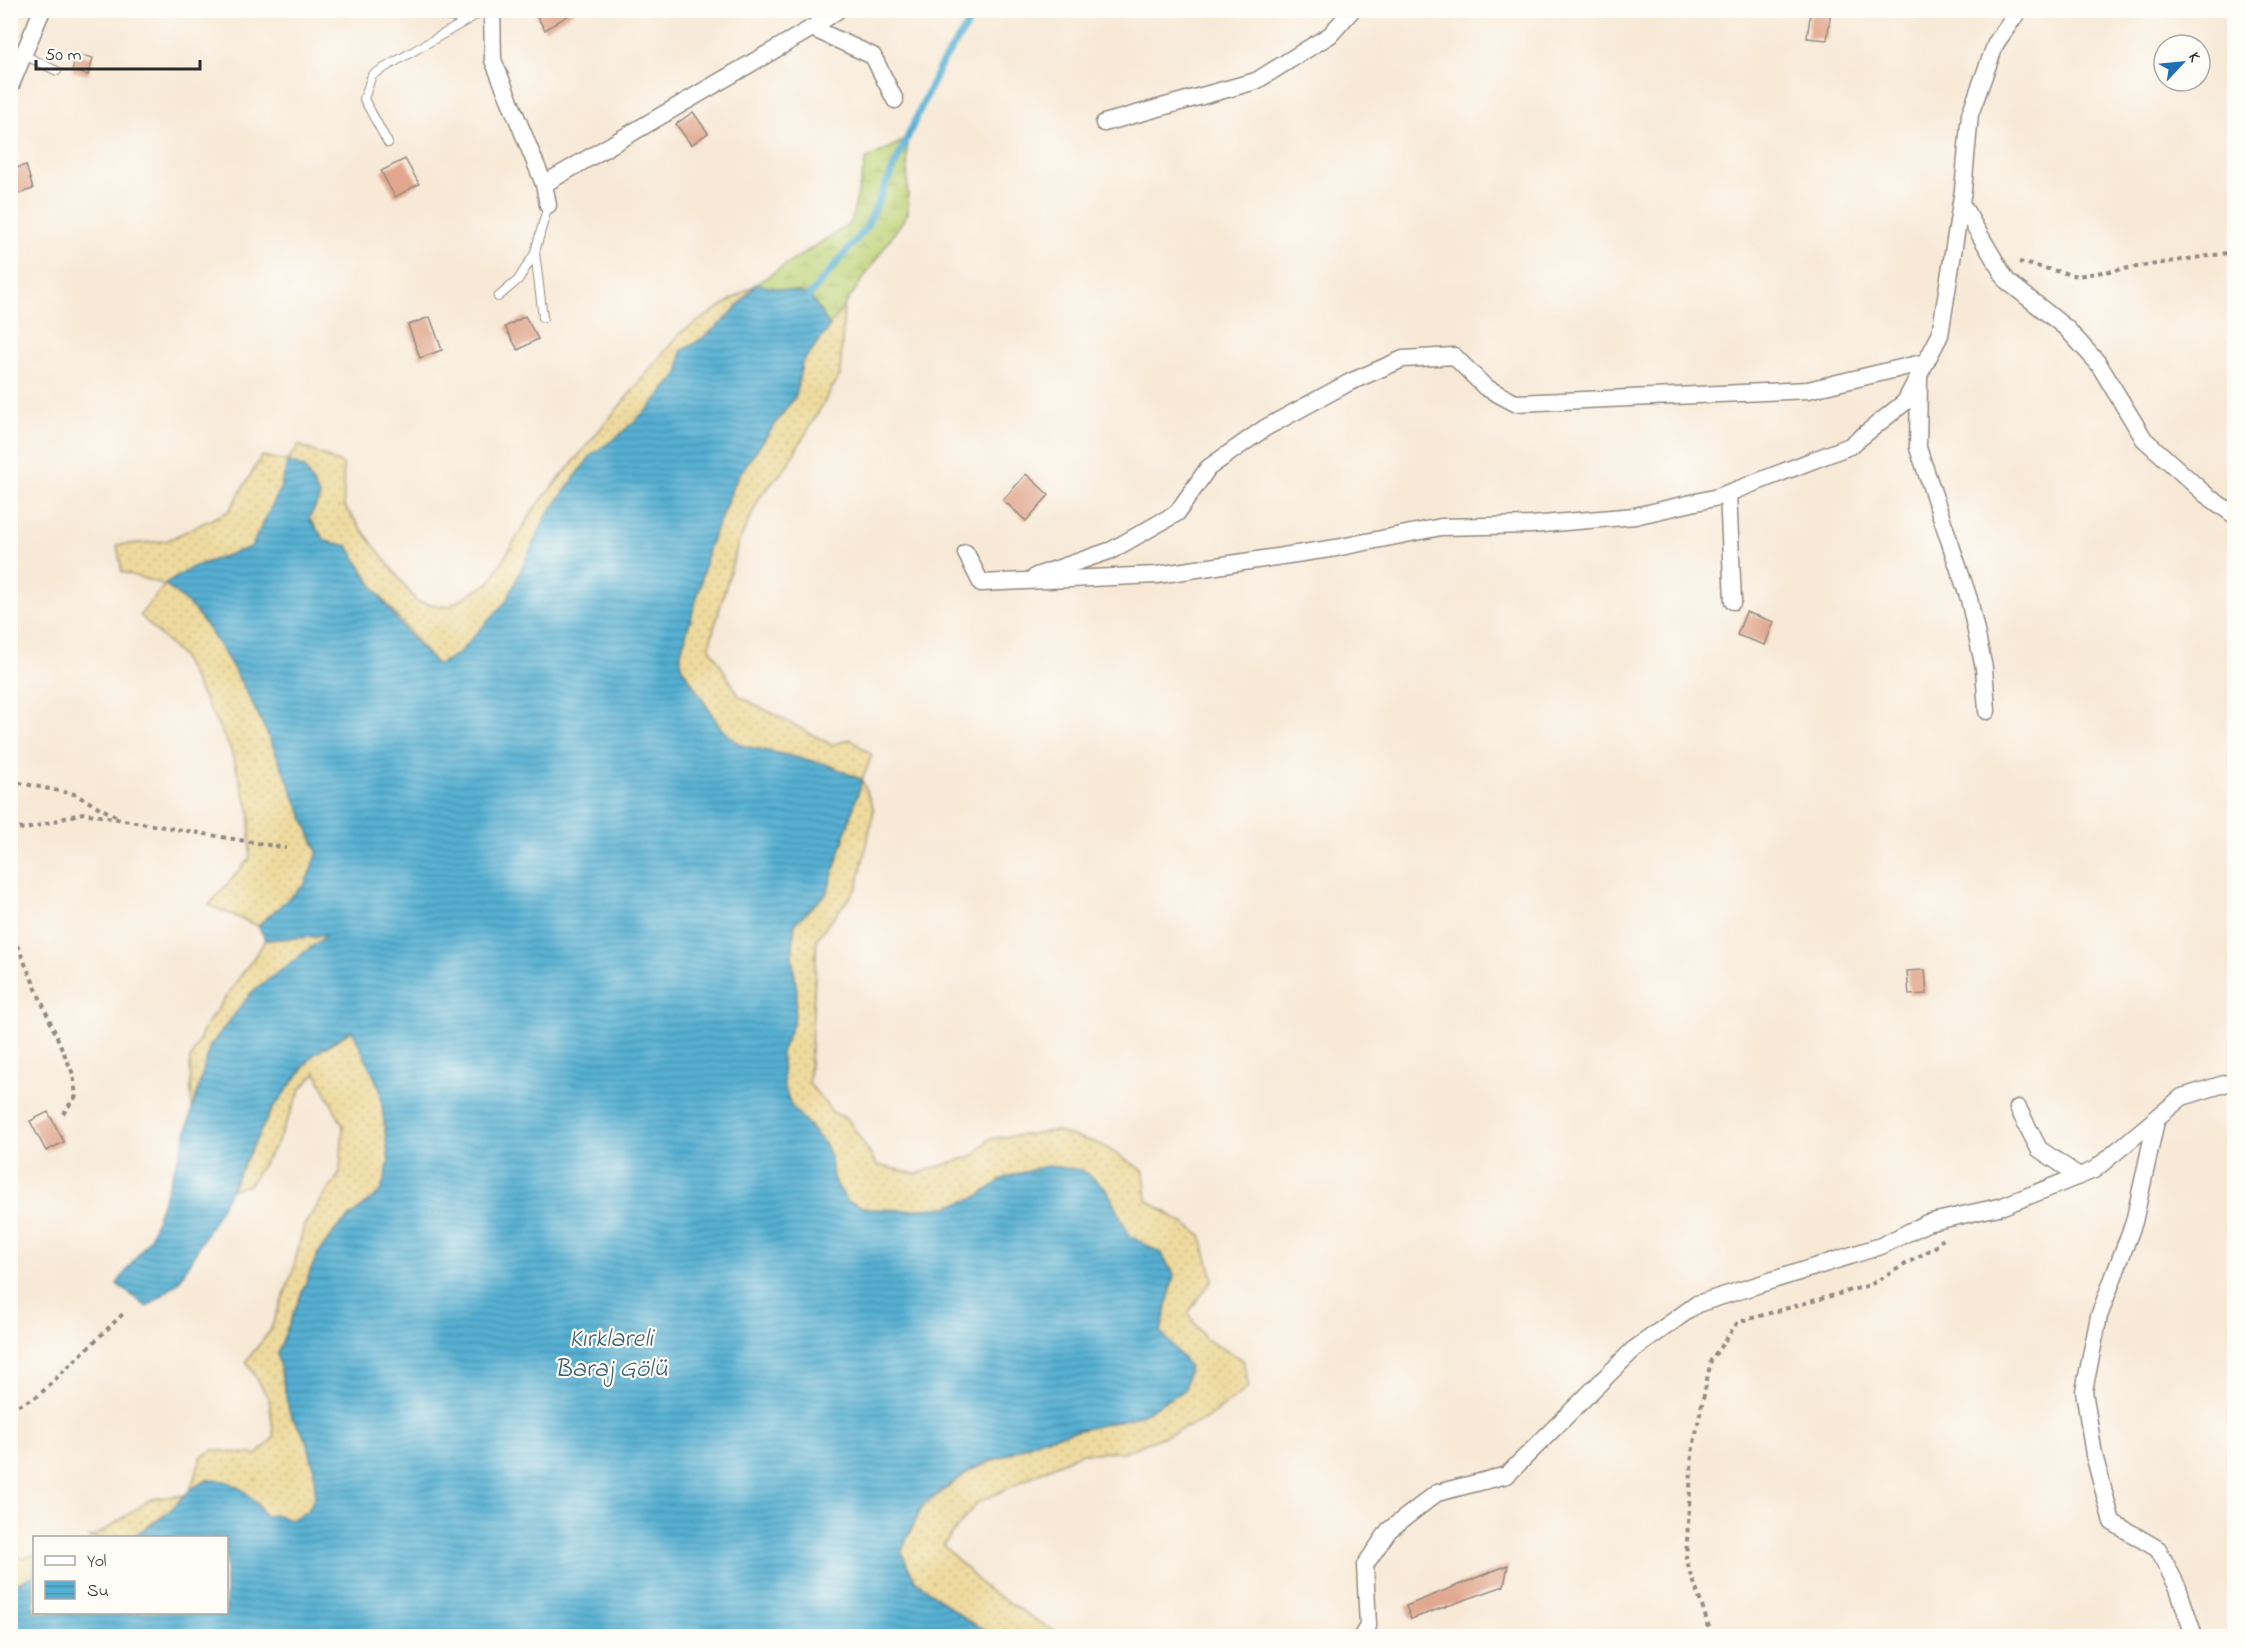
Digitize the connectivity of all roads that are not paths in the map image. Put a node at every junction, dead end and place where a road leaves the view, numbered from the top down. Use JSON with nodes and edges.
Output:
{"nodes":[{"id":1,"x":42,"y":10,"type":"edge"},
{"id":2,"x":433,"y":10,"type":"edge"},
{"id":3,"x":485,"y":10,"type":"edge"},
{"id":4,"x":492,"y":10,"type":"edge"},
{"id":5,"x":838,"y":10,"type":"edge"},
{"id":6,"x":1352,"y":10,"type":"edge"},
{"id":7,"x":2019,"y":10,"type":"edge"},
{"id":8,"x":469,"y":20,"type":"junction"},
{"id":9,"x":812,"y":28,"type":"junction"},
{"id":10,"x":24,"y":55,"type":"junction"},
{"id":11,"x":57,"y":71,"type":"dead end"},
{"id":12,"x":10,"y":87,"type":"edge"},
{"id":13,"x":895,"y":100,"type":"dead end"},
{"id":14,"x":1104,"y":123,"type":"dead end"},
{"id":15,"x":388,"y":143,"type":"dead end"},
{"id":16,"x":544,"y":184,"type":"junction"},
{"id":17,"x":1961,"y":203,"type":"junction"},
{"id":18,"x":549,"y":204,"type":"joint"},
{"id":19,"x":535,"y":252,"type":"junction"},
{"id":20,"x":498,"y":297,"type":"dead end"},
{"id":21,"x":543,"y":318,"type":"dead end"},
{"id":22,"x":1922,"y":368,"type":"junction"},
{"id":23,"x":1728,"y":493,"type":"junction"},
{"id":24,"x":2235,"y":515,"type":"edge"},
{"id":25,"x":966,"y":553,"type":"dead end"},
{"id":26,"x":1019,"y":582,"type":"junction"},
{"id":27,"x":1734,"y":601,"type":"dead end"},
{"id":28,"x":1987,"y":711,"type":"dead end"},
{"id":29,"x":2235,"y":1081,"type":"edge"},
{"id":30,"x":2018,"y":1108,"type":"dead end"},
{"id":31,"x":2156,"y":1121,"type":"junction"},
{"id":32,"x":2079,"y":1176,"type":"junction"},
{"id":33,"x":1362,"y":1636,"type":"edge"},
{"id":34,"x":2194,"y":1636,"type":"edge"}],
"edges":[{"from":1,"to":10,"type":"street"},
{"from":2,"to":8,"type":"lane"},
{"from":3,"to":8,"type":"lane"},
{"from":4,"to":16,"type":"street"},
{"from":5,"to":9,"type":"street"},
{"from":6,"to":14,"type":"street"},
{"from":7,"to":17,"type":"street"},
{"from":8,"to":15,"type":"lane"},
{"from":9,"to":13,"type":"street"},
{"from":9,"to":16,"type":"street"},
{"from":10,"to":11,"type":"lane"},
{"from":10,"to":12,"type":"street"},
{"from":16,"to":18,"type":"street"},
{"from":17,"to":22,"type":"street"},
{"from":17,"to":24,"type":"street"},
{"from":18,"to":19,"type":"lane"},
{"from":19,"to":20,"type":"lane"},
{"from":19,"to":21,"type":"lane"},
{"from":22,"to":23,"type":"street"},
{"from":22,"to":26,"type":"street"},
{"from":22,"to":28,"type":"street"},
{"from":23,"to":26,"type":"street"},
{"from":23,"to":27,"type":"street"},
{"from":25,"to":26,"type":"street"},
{"from":29,"to":31,"type":"street"},
{"from":30,"to":32,"type":"street"},
{"from":31,"to":32,"type":"street"},
{"from":31,"to":34,"type":"street"},
{"from":32,"to":33,"type":"street"}]}
